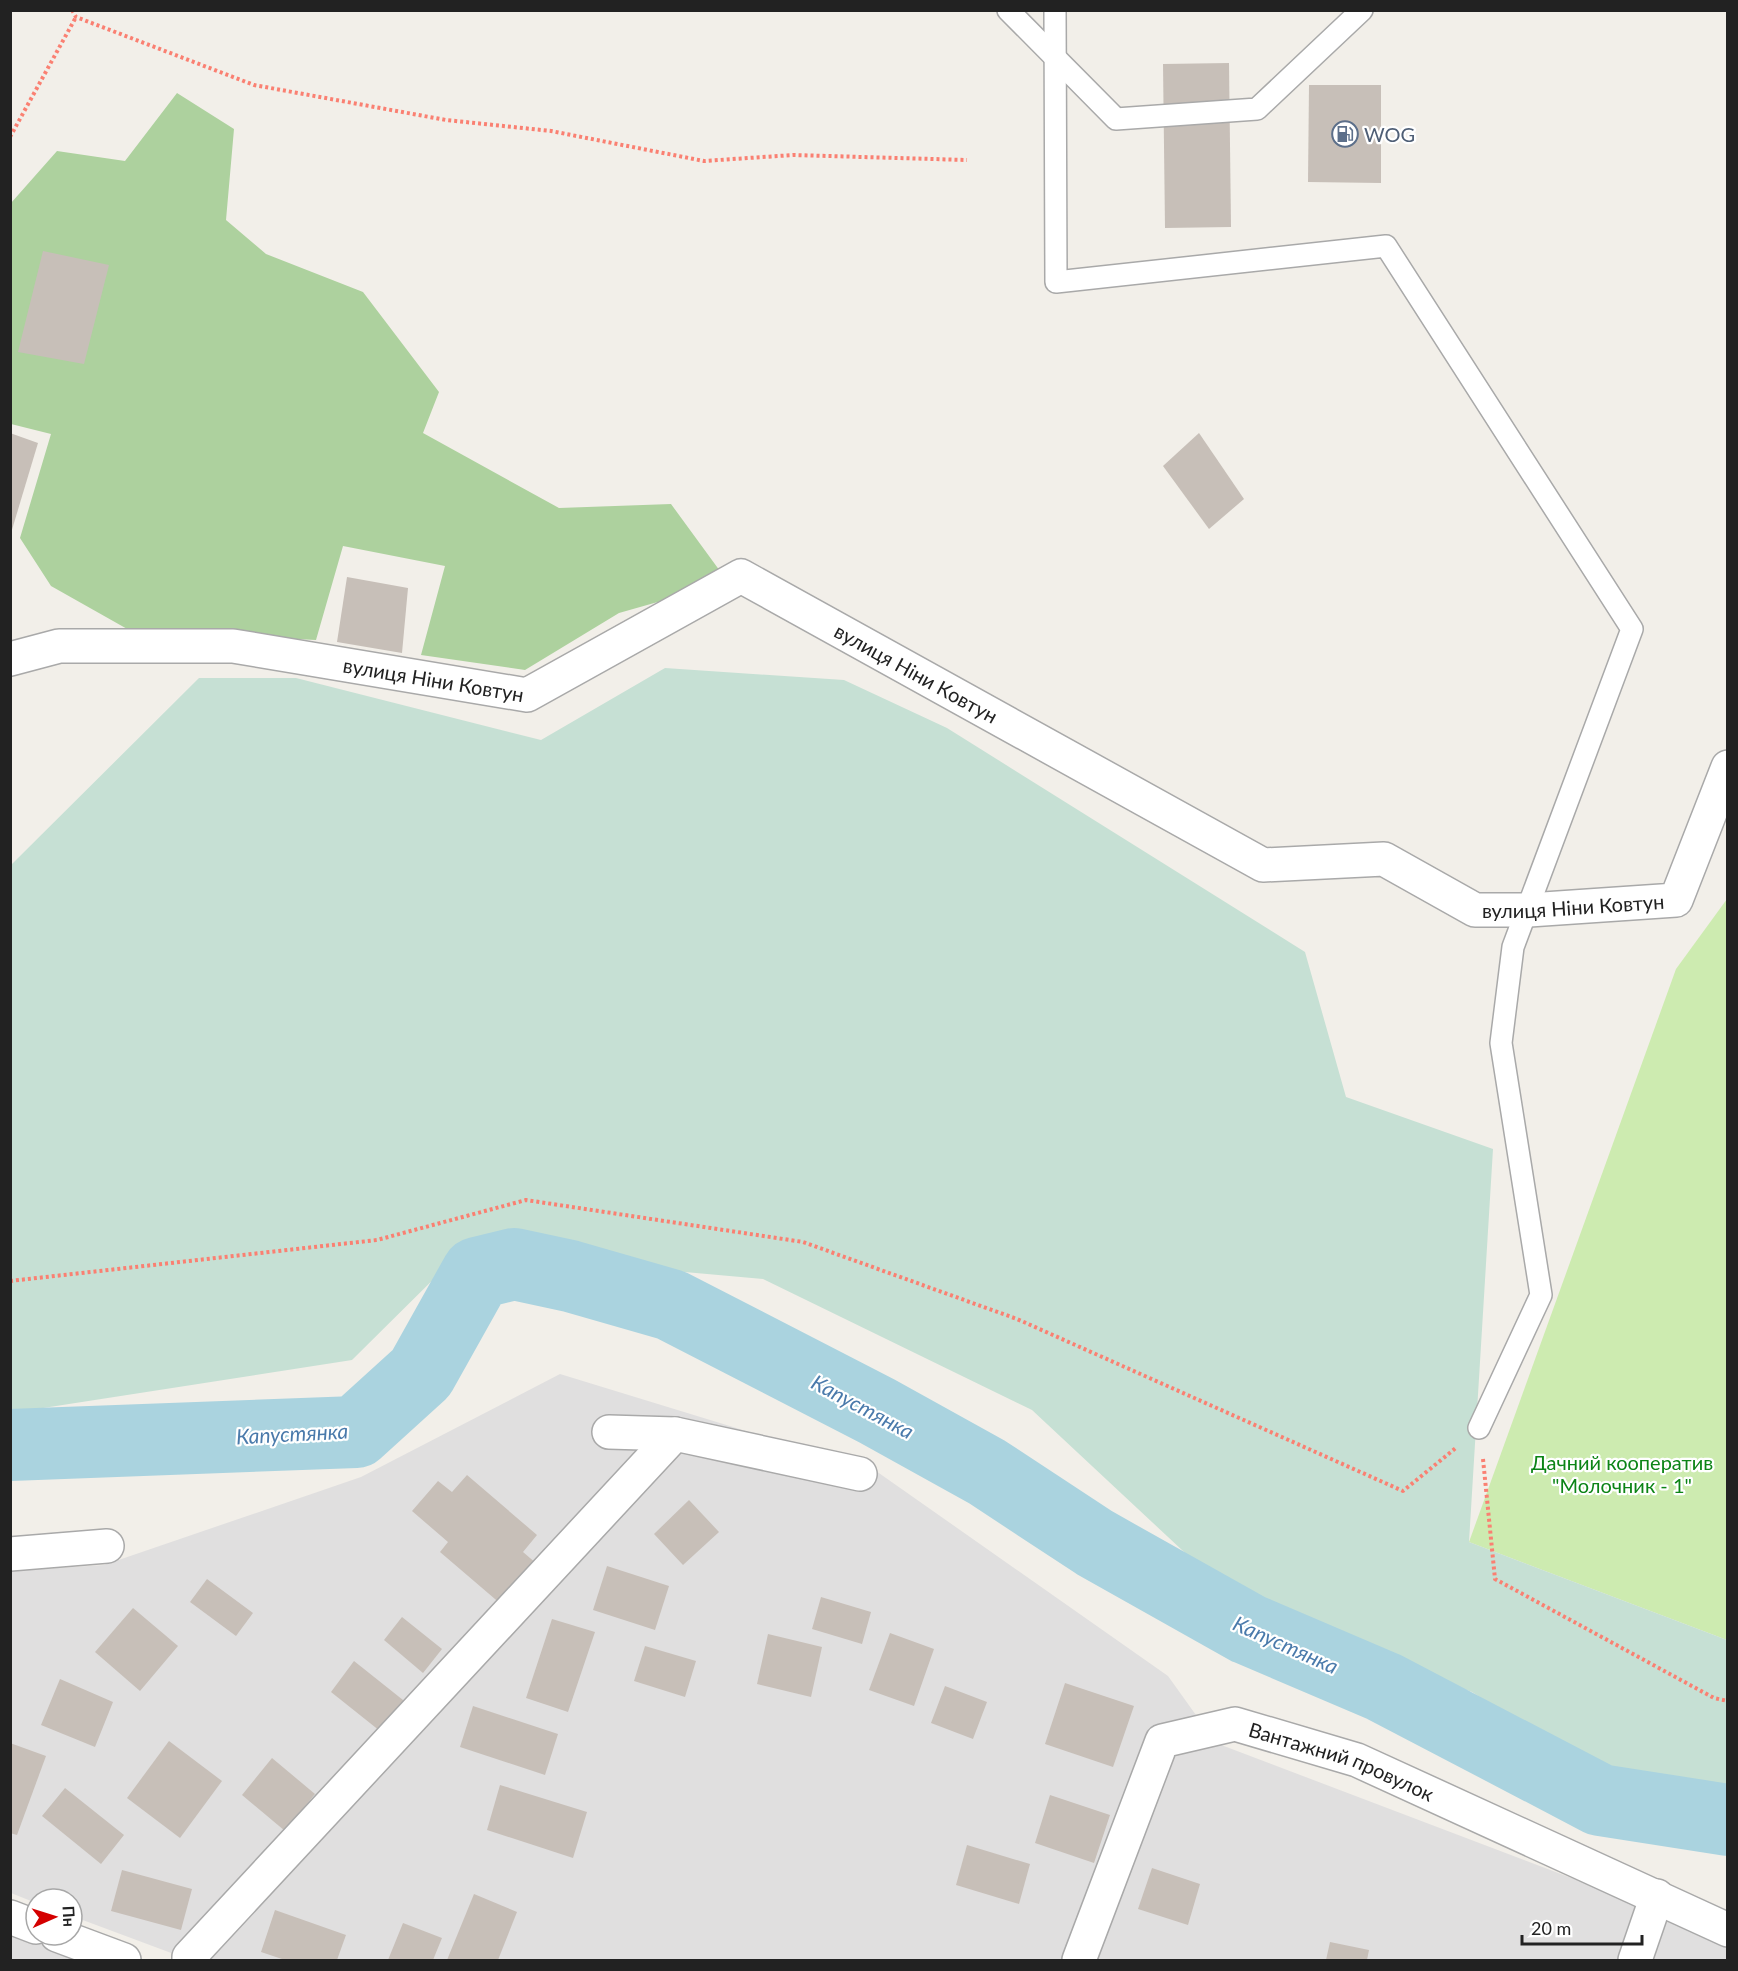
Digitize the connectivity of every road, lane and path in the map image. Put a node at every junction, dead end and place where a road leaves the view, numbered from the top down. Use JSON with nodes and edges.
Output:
{"nodes":[{"id":1,"x":72,"y":10,"type":"edge"},
{"id":2,"x":1008,"y":10,"type":"edge"},
{"id":3,"x":1055,"y":10,"type":"edge"},
{"id":4,"x":1362,"y":10,"type":"edge"},
{"id":5,"x":76,"y":17,"type":"junction"},
{"id":6,"x":1055,"y":58,"type":"junction"},
{"id":7,"x":10,"y":137,"type":"edge"},
{"id":8,"x":967,"y":160,"type":"dead end"},
{"id":9,"x":10,"y":659,"type":"edge"},
{"id":10,"x":1728,"y":767,"type":"edge"},
{"id":11,"x":1528,"y":910,"type":"junction"},
{"id":12,"x":10,"y":1281,"type":"edge"},
{"id":13,"x":1479,"y":1428,"type":"junction"},
{"id":14,"x":609,"y":1432,"type":"dead end"},
{"id":15,"x":675,"y":1434,"type":"junction"},
{"id":16,"x":860,"y":1474,"type":"dead end"},
{"id":17,"x":107,"y":1546,"type":"dead end"},
{"id":18,"x":10,"y":1554,"type":"edge"},
{"id":19,"x":1728,"y":1701,"type":"edge"},
{"id":20,"x":1658,"y":1896,"type":"junction"},
{"id":21,"x":1728,"y":1930,"type":"edge"},
{"id":22,"x":84,"y":1945,"type":"edge"},
{"id":23,"x":124,"y":1960,"type":"edge"},
{"id":24,"x":189,"y":1960,"type":"edge"},
{"id":25,"x":1079,"y":1960,"type":"edge"},
{"id":26,"x":1635,"y":1960,"type":"edge"}],
"edges":[{"from":1,"to":5,"type":"path"},
{"from":2,"to":6,"type":"lane"},
{"from":3,"to":6,"type":"lane"},
{"from":4,"to":6,"type":"lane"},
{"from":5,"to":7,"type":"path"},
{"from":5,"to":8,"type":"path"},
{"from":6,"to":11,"type":"lane"},
{"from":9,"to":11,"type":"street","name":"вулиця Ніни Ковтун"},
{"from":10,"to":11,"type":"street","name":"вулиця Ніни Ковтун"},
{"from":11,"to":13,"type":"lane"},
{"from":12,"to":13,"type":"path"},
{"from":13,"to":19,"type":"path"},
{"from":14,"to":15,"type":"street"},
{"from":15,"to":16,"type":"street"},
{"from":15,"to":24,"type":"street"},
{"from":17,"to":18,"type":"street"},
{"from":20,"to":21,"type":"street","name":"Вантажний провулок"},
{"from":20,"to":25,"type":"street","name":"Вантажний провулок"},
{"from":20,"to":26,"type":"street"},
{"from":22,"to":23,"type":"street"}]}
